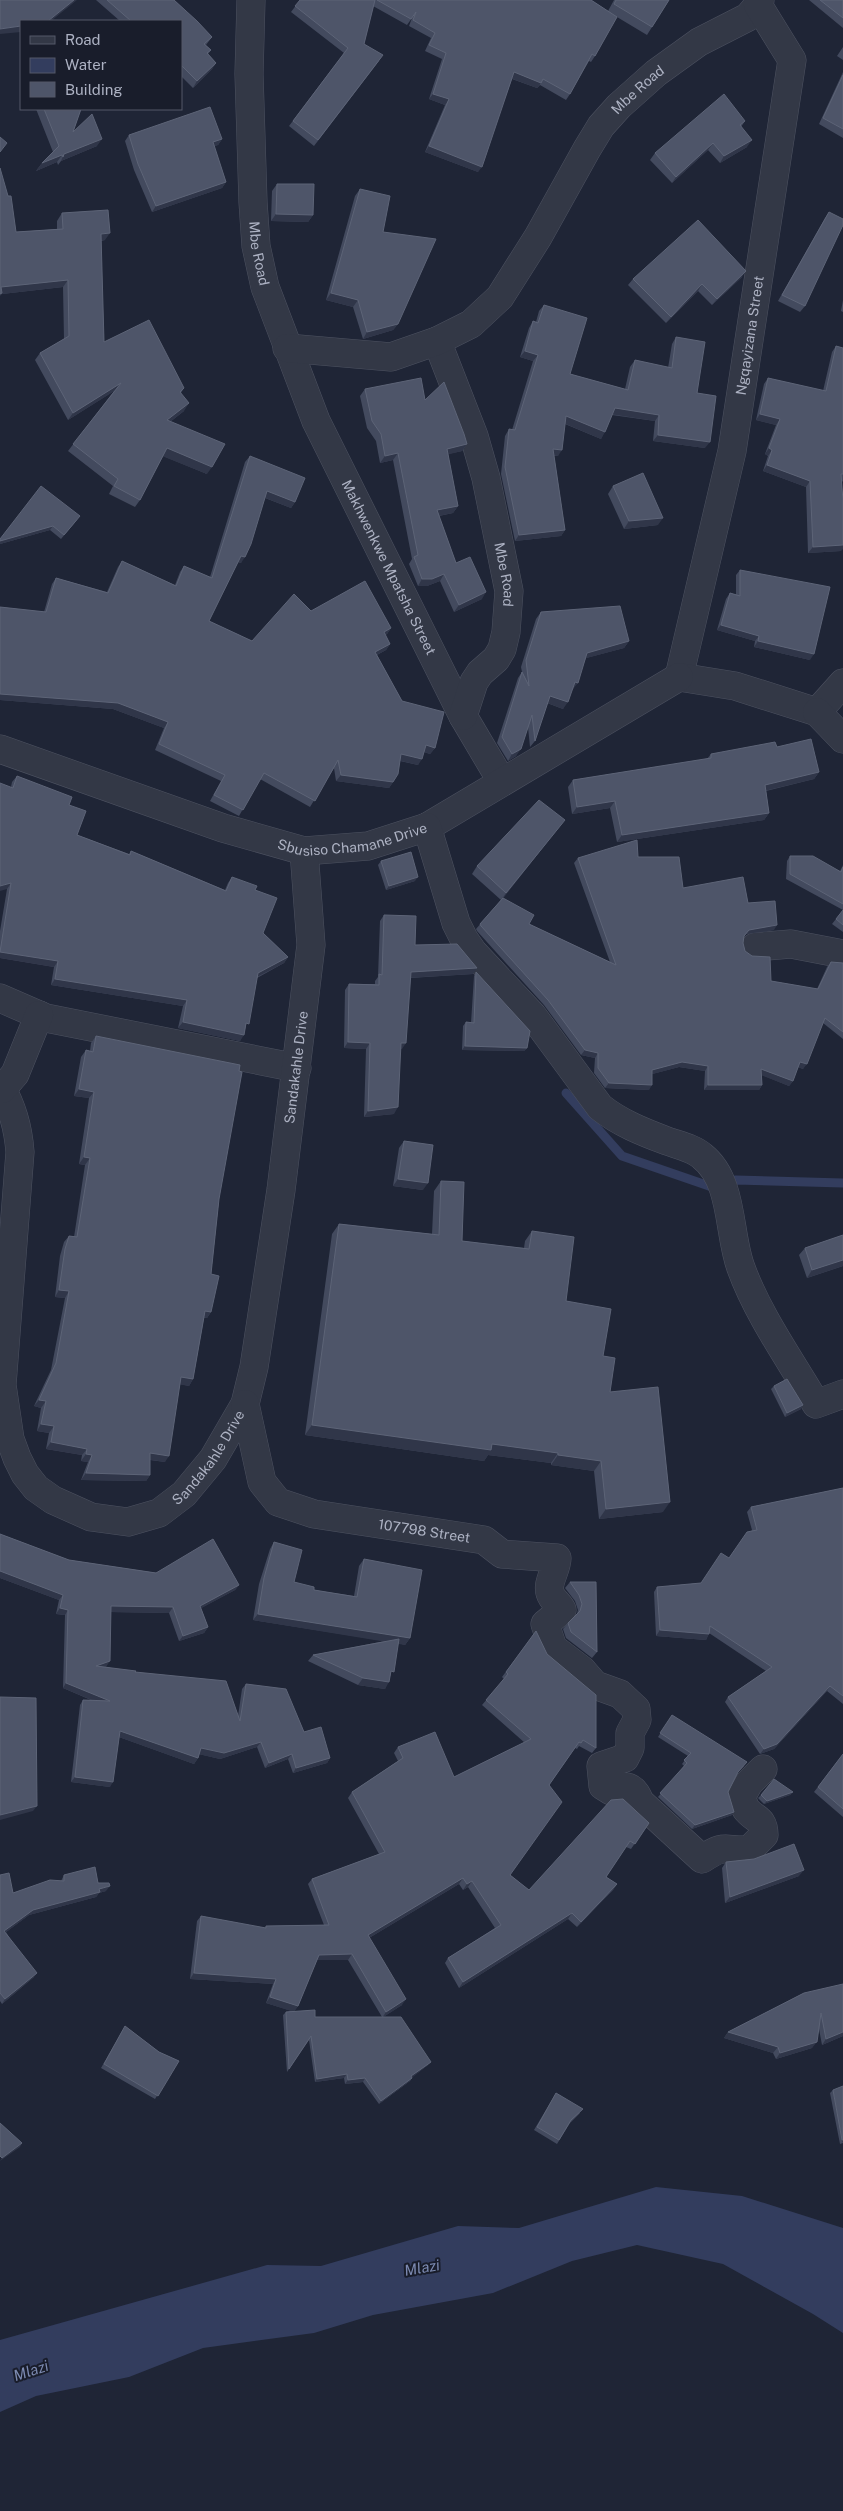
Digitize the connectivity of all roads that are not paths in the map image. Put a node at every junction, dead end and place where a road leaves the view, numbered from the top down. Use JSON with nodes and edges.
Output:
{"nodes":[{"id":1,"x":251,"y":0,"type":"edge"},
{"id":2,"x":759,"y":3,"type":"edge"},
{"id":3,"x":437,"y":341,"type":"junction"},
{"id":4,"x":287,"y":348,"type":"junction"},
{"id":5,"x":679,"y":677,"type":"junction"},
{"id":6,"x":843,"y":683,"type":"edge"},
{"id":7,"x":817,"y":712,"type":"junction"},
{"id":8,"x":463,"y":716,"type":"junction"},
{"id":9,"x":843,"y":740,"type":"edge"},
{"id":10,"x":0,"y":749,"type":"edge"},
{"id":11,"x":502,"y":782,"type":"junction"},
{"id":12,"x":427,"y":827,"type":"junction"},
{"id":13,"x":304,"y":851,"type":"junction"},
{"id":14,"x":755,"y":947,"type":"dead end"},
{"id":15,"x":843,"y":954,"type":"edge"},
{"id":16,"x":0,"y":998,"type":"edge"},
{"id":17,"x":39,"y":1015,"type":"junction"},
{"id":18,"x":297,"y":1068,"type":"junction"},
{"id":19,"x":1,"y":1087,"type":"edge"},
{"id":20,"x":843,"y":1394,"type":"edge"},
{"id":21,"x":245,"y":1404,"type":"junction"},
{"id":22,"x":763,"y":1770,"type":"dead end"}],
"edges":[{"from":1,"to":4,"type":"street","name":"Mbe Road"},
{"from":2,"to":3,"type":"street","name":"Mbe Road"},
{"from":2,"to":5,"type":"street","name":"Ngqayizana Street"},
{"from":3,"to":4,"type":"street","name":"Mbe Road"},
{"from":3,"to":8,"type":"street","name":"Mbe Road"},
{"from":4,"to":8,"type":"street","name":"Makhwenkwe Mpatsha Street"},
{"from":5,"to":7,"type":"street"},
{"from":5,"to":11,"type":"street","name":"Sbusiso Chamane Drive"},
{"from":6,"to":7,"type":"street"},
{"from":7,"to":9,"type":"street"},
{"from":8,"to":11,"type":"street","name":"Makhwenkwe Mpatsha Street"},
{"from":10,"to":13,"type":"street","name":"Sbusiso Chamane Drive"},
{"from":11,"to":12,"type":"street","name":"Sbusiso Chamane Drive"},
{"from":12,"to":13,"type":"street","name":"Sbusiso Chamane Drive"},
{"from":12,"to":20,"type":"street"},
{"from":13,"to":18,"type":"street","name":"Sandakahle Drive"},
{"from":14,"to":15,"type":"street"},
{"from":16,"to":17,"type":"street"},
{"from":17,"to":18,"type":"street"},
{"from":17,"to":19,"type":"street"},
{"from":18,"to":21,"type":"street","name":"Sandakahle Drive"},
{"from":19,"to":21,"type":"street","name":"Sandakahle Drive"},
{"from":21,"to":22,"type":"street","name":"107798 Street"}]}
